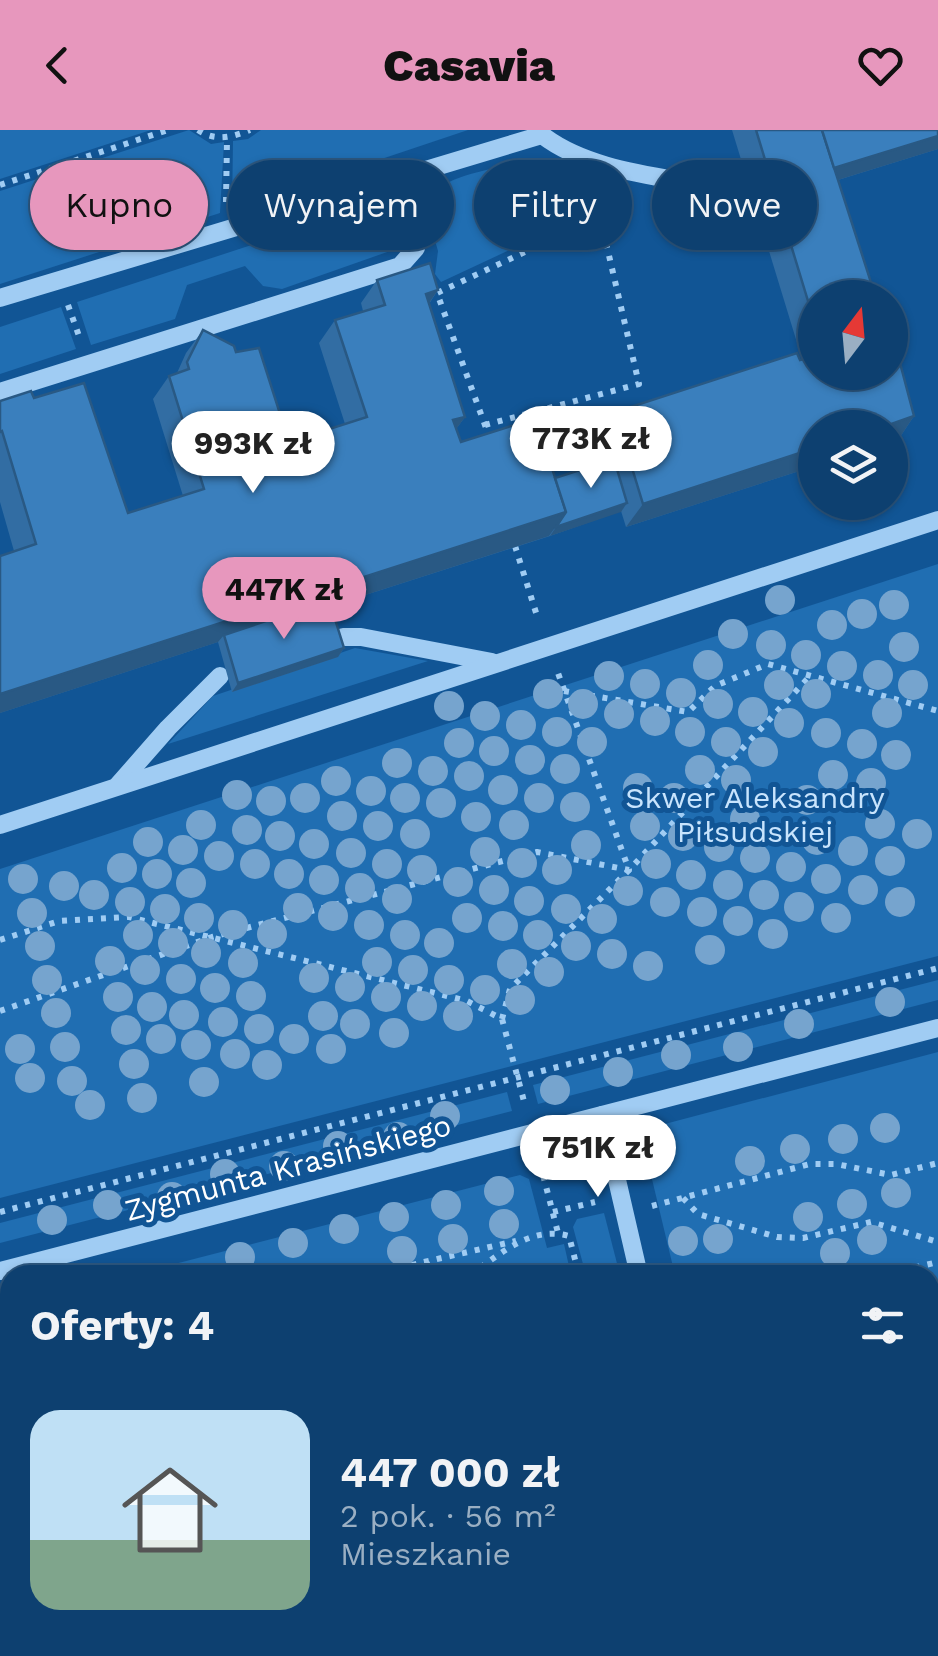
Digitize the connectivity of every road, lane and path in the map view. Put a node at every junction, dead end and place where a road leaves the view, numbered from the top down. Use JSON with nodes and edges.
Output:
{"nodes":[{"id":1,"x":168,"y":130,"type":"edge"},
{"id":2,"x":198,"y":130,"type":"edge"},
{"id":3,"x":250,"y":130,"type":"edge"},
{"id":4,"x":541,"y":132,"type":"edge"},
{"id":5,"x":227,"y":138,"type":"junction"},
{"id":6,"x":586,"y":159,"type":"joint"},
{"id":7,"x":454,"y":161,"type":"edge"},
{"id":8,"x":652,"y":174,"type":"edge"},
{"id":9,"x":0,"y":186,"type":"edge"},
{"id":10,"x":226,"y":230,"type":"joint"},
{"id":11,"x":414,"y":250,"type":"edge"},
{"id":12,"x":530,"y":250,"type":"edge"},
{"id":13,"x":608,"y":250,"type":"edge"},
{"id":14,"x":0,"y":298,"type":"edge"},
{"id":15,"x":0,"y":392,"type":"edge"},
{"id":16,"x":485,"y":426,"type":"junction"},
{"id":17,"x":494,"y":450,"type":"edge"},
{"id":18,"x":938,"y":520,"type":"edge"},
{"id":19,"x":516,"y":546,"type":"edge"},
{"id":20,"x":541,"y":631,"type":"dead end"},
{"id":21,"x":343,"y":637,"type":"edge"},
{"id":22,"x":498,"y":662,"type":"junction"},
{"id":23,"x":220,"y":676,"type":"dead end"},
{"id":24,"x":810,"y":676,"type":"junction"},
{"id":25,"x":938,"y":712,"type":"edge"},
{"id":26,"x":118,"y":786,"type":"junction"},
{"id":27,"x":0,"y":825,"type":"edge"},
{"id":28,"x":628,"y":870,"type":"junction"},
{"id":29,"x":212,"y":937,"type":"junction"},
{"id":30,"x":0,"y":940,"type":"edge"},
{"id":31,"x":938,"y":968,"type":"edge"},
{"id":32,"x":0,"y":1011,"type":"edge"},
{"id":33,"x":502,"y":1020,"type":"junction"},
{"id":34,"x":938,"y":1028,"type":"edge"},
{"id":35,"x":517,"y":1077,"type":"junction"},
{"id":36,"x":526,"y":1110,"type":"dead end"},
{"id":37,"x":602,"y":1115,"type":"junction"},
{"id":38,"x":540,"y":1163,"type":"dead end"},
{"id":39,"x":938,"y":1163,"type":"edge"},
{"id":40,"x":683,"y":1198,"type":"junction"},
{"id":41,"x":601,"y":1200,"type":"dead end"},
{"id":42,"x":651,"y":1206,"type":"dead end"},
{"id":43,"x":0,"y":1212,"type":"edge"},
{"id":44,"x":552,"y":1212,"type":"junction"},
{"id":45,"x":558,"y":1233,"type":"junction"},
{"id":46,"x":518,"y":1240,"type":"junction"},
{"id":47,"x":938,"y":1242,"type":"edge"},
{"id":48,"x":424,"y":1262,"type":"junction"},
{"id":49,"x":19,"y":1265,"type":"edge"},
{"id":50,"x":412,"y":1265,"type":"edge"},
{"id":51,"x":429,"y":1265,"type":"edge"},
{"id":52,"x":484,"y":1265,"type":"edge"},
{"id":53,"x":576,"y":1265,"type":"edge"},
{"id":54,"x":637,"y":1265,"type":"edge"}],
"edges":[{"from":1,"to":9,"type":"path"},
{"from":2,"to":5,"type":"path"},
{"from":3,"to":5,"type":"path"},
{"from":4,"to":6,"type":"street"},
{"from":4,"to":7,"type":"street"},
{"from":5,"to":10,"type":"path"},
{"from":6,"to":8,"type":"street"},
{"from":10,"to":14,"type":"street"},
{"from":11,"to":15,"type":"street"},
{"from":12,"to":16,"type":"path"},
{"from":13,"to":16,"type":"path"},
{"from":16,"to":17,"type":"path"},
{"from":18,"to":22,"type":"street"},
{"from":19,"to":20,"type":"path"},
{"from":21,"to":22,"type":"street"},
{"from":22,"to":26,"type":"street"},
{"from":23,"to":26,"type":"street"},
{"from":24,"to":25,"type":"path"},
{"from":24,"to":28,"type":"path"},
{"from":24,"to":28,"type":"path"},
{"from":26,"to":27,"type":"street"},
{"from":28,"to":29,"type":"path"},
{"from":28,"to":33,"type":"path"},
{"from":29,"to":30,"type":"path"},
{"from":29,"to":32,"type":"path"},
{"from":29,"to":33,"type":"path"},
{"from":31,"to":35,"type":"path"},
{"from":33,"to":35,"type":"path"},
{"from":34,"to":37,"type":"street","name":"Zygmunta Krasińskiego"},
{"from":35,"to":36,"type":"path"},
{"from":35,"to":43,"type":"path"},
{"from":37,"to":49,"type":"street","name":"Zygmunta Krasińskiego"},
{"from":37,"to":54,"type":"street"},
{"from":38,"to":44,"type":"path"},
{"from":39,"to":40,"type":"path"},
{"from":40,"to":42,"type":"path"},
{"from":40,"to":47,"type":"path"},
{"from":41,"to":44,"type":"path"},
{"from":44,"to":45,"type":"path"},
{"from":45,"to":46,"type":"path"},
{"from":45,"to":53,"type":"path"},
{"from":46,"to":48,"type":"path"},
{"from":46,"to":52,"type":"path"},
{"from":48,"to":50,"type":"path"},
{"from":48,"to":51,"type":"path"}]}
